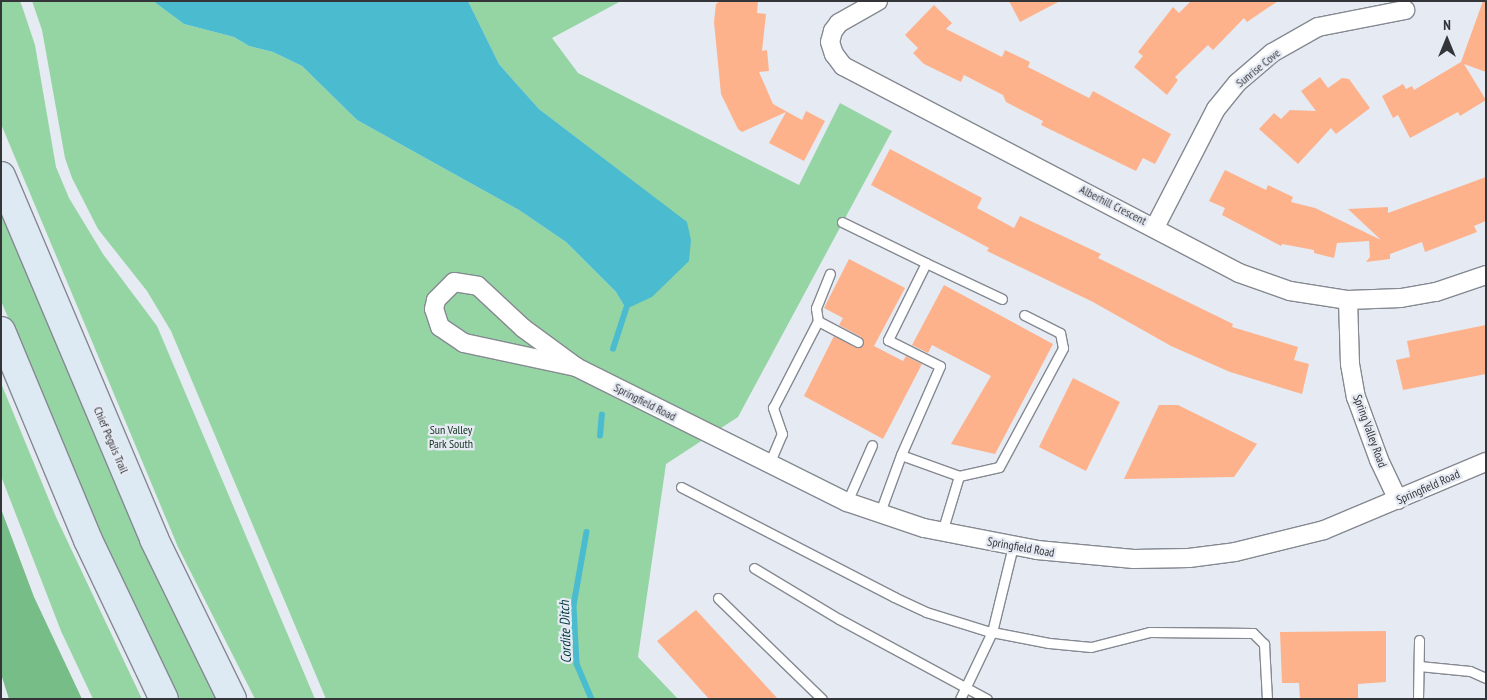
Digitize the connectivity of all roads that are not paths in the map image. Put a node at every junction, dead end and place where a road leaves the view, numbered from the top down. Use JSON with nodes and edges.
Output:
{"nodes":[{"id":1,"x":878,"y":1,"type":"edge"},
{"id":2,"x":1405,"y":10,"type":"dead end"},
{"id":3,"x":1,"y":176,"type":"edge"},
{"id":4,"x":842,"y":222,"type":"dead end"},
{"id":5,"x":1155,"y":227,"type":"junction"},
{"id":6,"x":926,"y":263,"type":"junction"},
{"id":7,"x":830,"y":274,"type":"dead end"},
{"id":8,"x":1486,"y":275,"type":"edge"},
{"id":9,"x":1002,"y":299,"type":"dead end"},
{"id":10,"x":1348,"y":300,"type":"junction"},
{"id":11,"x":1024,"y":315,"type":"dead end"},
{"id":12,"x":818,"y":321,"type":"junction"},
{"id":13,"x":1,"y":331,"type":"edge"},
{"id":14,"x":858,"y":342,"type":"dead end"},
{"id":15,"x":576,"y":367,"type":"junction"},
{"id":16,"x":872,"y":444,"type":"dead end"},
{"id":17,"x":901,"y":455,"type":"junction"},
{"id":18,"x":1486,"y":462,"type":"edge"},
{"id":19,"x":769,"y":464,"type":"junction"},
{"id":20,"x":959,"y":476,"type":"junction"},
{"id":21,"x":681,"y":487,"type":"dead end"},
{"id":22,"x":1398,"y":500,"type":"junction"},
{"id":23,"x":847,"y":502,"type":"junction"},
{"id":24,"x":879,"y":515,"type":"junction"},
{"id":25,"x":942,"y":532,"type":"junction"},
{"id":26,"x":1013,"y":546,"type":"junction"},
{"id":27,"x":754,"y":568,"type":"dead end"},
{"id":28,"x":718,"y":598,"type":"dead end"},
{"id":29,"x":992,"y":632,"type":"junction"},
{"id":30,"x":1419,"y":640,"type":"dead end"},
{"id":31,"x":1419,"y":666,"type":"junction"},
{"id":32,"x":1486,"y":678,"type":"edge"},
{"id":33,"x":966,"y":688,"type":"junction"},
{"id":34,"x":164,"y":699,"type":"edge"},
{"id":35,"x":232,"y":699,"type":"edge"},
{"id":36,"x":822,"y":699,"type":"edge"},
{"id":37,"x":960,"y":699,"type":"edge"},
{"id":38,"x":987,"y":699,"type":"edge"},
{"id":39,"x":1267,"y":699,"type":"edge"},
{"id":40,"x":1418,"y":699,"type":"edge"}],
"edges":[{"from":1,"to":5,"type":"street","name":"Alberhill Crescent"},
{"from":2,"to":5,"type":"street","name":"Sunrise Cove"},
{"from":3,"to":35,"type":"main road","name":"Chief Peguis Trail"},
{"from":4,"to":6,"type":"lane"},
{"from":5,"to":10,"type":"street","name":"Alberhill Crescent"},
{"from":6,"to":9,"type":"lane"},
{"from":6,"to":17,"type":"lane"},
{"from":7,"to":12,"type":"lane"},
{"from":8,"to":10,"type":"street","name":"Alberhill Crescent"},
{"from":10,"to":22,"type":"street","name":"Spring Valley Road"},
{"from":11,"to":20,"type":"lane"},
{"from":12,"to":14,"type":"lane"},
{"from":12,"to":19,"type":"lane"},
{"from":13,"to":34,"type":"main road"},
{"from":15,"to":15,"type":"street","name":"Springfield Road"},
{"from":15,"to":19,"type":"street","name":"Springfield Road"},
{"from":16,"to":23,"type":"lane"},
{"from":17,"to":20,"type":"lane"},
{"from":17,"to":24,"type":"lane"},
{"from":18,"to":22,"type":"street","name":"Springfield Road"},
{"from":19,"to":23,"type":"street","name":"Springfield Road"},
{"from":20,"to":25,"type":"lane"},
{"from":21,"to":29,"type":"lane"},
{"from":22,"to":26,"type":"street","name":"Springfield Road"},
{"from":23,"to":24,"type":"street","name":"Springfield Road"},
{"from":24,"to":25,"type":"street","name":"Springfield Road"},
{"from":25,"to":26,"type":"street","name":"Springfield Road"},
{"from":26,"to":29,"type":"lane"},
{"from":27,"to":33,"type":"lane"},
{"from":28,"to":36,"type":"lane"},
{"from":29,"to":33,"type":"lane"},
{"from":29,"to":39,"type":"lane"},
{"from":30,"to":31,"type":"lane"},
{"from":31,"to":32,"type":"lane"},
{"from":31,"to":40,"type":"lane"},
{"from":33,"to":37,"type":"lane"},
{"from":33,"to":38,"type":"lane"}]}
